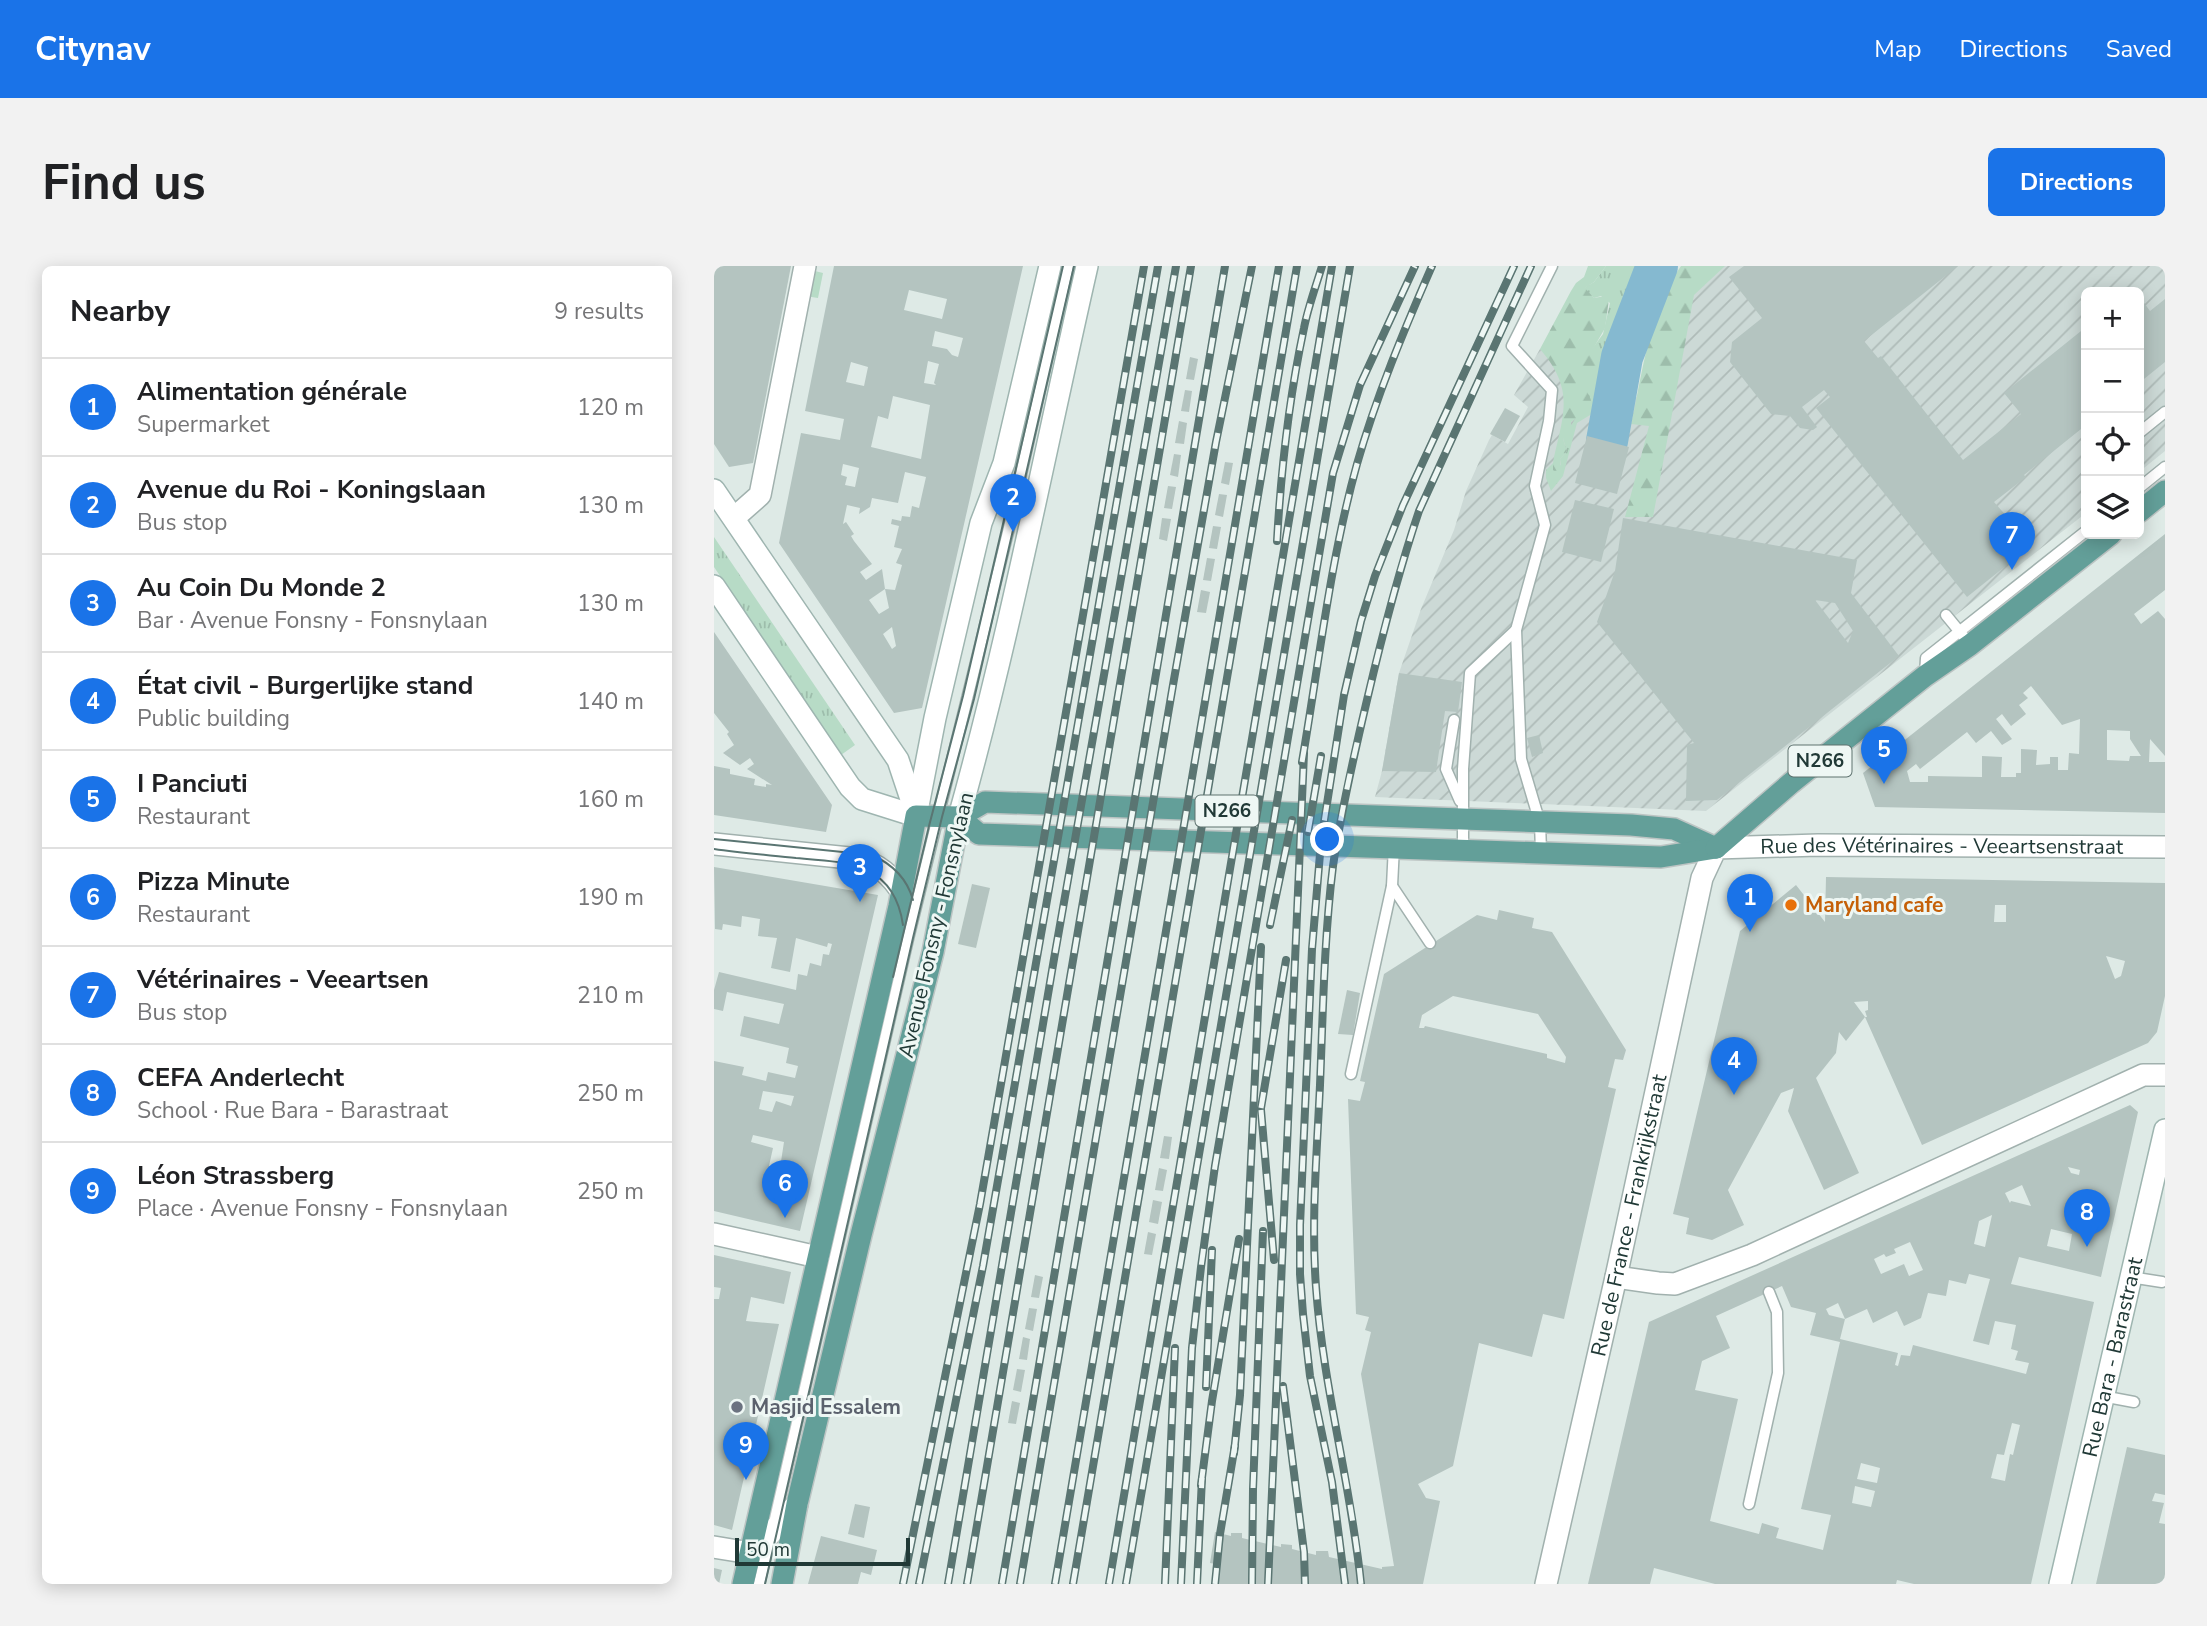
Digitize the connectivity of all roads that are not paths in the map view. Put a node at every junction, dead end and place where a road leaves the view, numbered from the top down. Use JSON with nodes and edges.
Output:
{"nodes":[{"id":1,"x":805,"y":266,"type":"edge"},
{"id":2,"x":1049,"y":266,"type":"edge"},
{"id":3,"x":1068,"y":266,"type":"edge"},
{"id":4,"x":1087,"y":266,"type":"edge"},
{"id":5,"x":1552,"y":266,"type":"edge"},
{"id":6,"x":2165,"y":412,"type":"edge"},
{"id":7,"x":2144,"y":429,"type":"edge"},
{"id":8,"x":2165,"y":467,"type":"edge"},
{"id":9,"x":2144,"y":484,"type":"edge"},
{"id":10,"x":714,"y":490,"type":"edge"},
{"id":11,"x":2165,"y":491,"type":"edge"},
{"id":12,"x":2144,"y":508,"type":"edge"},
{"id":13,"x":734,"y":518,"type":"junction"},
{"id":14,"x":2081,"y":535,"type":"edge"},
{"id":15,"x":2104,"y":539,"type":"edge"},
{"id":16,"x":714,"y":586,"type":"edge"},
{"id":17,"x":1946,"y":615,"type":"dead end"},
{"id":18,"x":1516,"y":630,"type":"junction"},
{"id":19,"x":1965,"y":638,"type":"junction"},
{"id":20,"x":1454,"y":720,"type":"dead end"},
{"id":21,"x":1462,"y":813,"type":"junction"},
{"id":22,"x":926,"y":816,"type":"junction"},
{"id":23,"x":959,"y":817,"type":"junction"},
{"id":24,"x":1540,"y":823,"type":"junction"},
{"id":25,"x":714,"y":844,"type":"edge"},
{"id":26,"x":1394,"y":846,"type":"junction"},
{"id":27,"x":2165,"y":847,"type":"edge"},
{"id":28,"x":1716,"y":848,"type":"junction"},
{"id":29,"x":1463,"y":849,"type":"junction"},
{"id":30,"x":1541,"y":851,"type":"junction"},
{"id":31,"x":925,"y":865,"type":"junction"},
{"id":32,"x":1392,"y":886,"type":"junction"},
{"id":33,"x":902,"y":894,"type":"junction"},
{"id":34,"x":1430,"y":943,"type":"dead end"},
{"id":35,"x":1351,"y":1074,"type":"dead end"},
{"id":36,"x":2165,"y":1075,"type":"edge"},
{"id":37,"x":2165,"y":1130,"type":"edge"},
{"id":38,"x":714,"y":1234,"type":"edge"},
{"id":39,"x":818,"y":1258,"type":"junction"},
{"id":40,"x":1616,"y":1277,"type":"junction"},
{"id":41,"x":2130,"y":1277,"type":"junction"},
{"id":42,"x":2162,"y":1282,"type":"dead end"},
{"id":43,"x":1769,"y":1292,"type":"dead end"},
{"id":44,"x":2102,"y":1396,"type":"junction"},
{"id":45,"x":2134,"y":1402,"type":"dead end"},
{"id":46,"x":797,"y":1504,"type":"junction"},
{"id":47,"x":1749,"y":1504,"type":"dead end"},
{"id":48,"x":772,"y":1531,"type":"junction"},
{"id":49,"x":714,"y":1547,"type":"edge"},
{"id":50,"x":750,"y":1553,"type":"junction"},
{"id":51,"x":743,"y":1584,"type":"edge"},
{"id":52,"x":759,"y":1584,"type":"edge"},
{"id":53,"x":782,"y":1584,"type":"edge"},
{"id":54,"x":1545,"y":1584,"type":"edge"},
{"id":55,"x":2060,"y":1584,"type":"edge"}],
"edges":[{"from":1,"to":13,"type":"street"},
{"from":2,"to":22,"type":"street","name":"Avenue Fonsny - Fonsnylaan"},
{"from":3,"to":22,"type":"lane","name":"Avenue Fonsny - Fonsnylaan"},
{"from":4,"to":23,"type":"street","name":"Avenue Fonsny - Fonsnylaan"},
{"from":5,"to":18,"type":"lane"},
{"from":6,"to":7,"type":"lane"},
{"from":8,"to":9,"type":"lane"},
{"from":10,"to":13,"type":"street"},
{"from":11,"to":12,"type":"main road"},
{"from":13,"to":22,"type":"street"},
{"from":14,"to":19,"type":"lane"},
{"from":15,"to":19,"type":"main road","number":"N266"},
{"from":16,"to":22,"type":"street"},
{"from":17,"to":19,"type":"lane"},
{"from":18,"to":21,"type":"lane"},
{"from":18,"to":24,"type":"lane"},
{"from":19,"to":28,"type":"main road","number":"N266"},
{"from":20,"to":21,"type":"lane"},
{"from":21,"to":23,"type":"main road","name":"Rue des Vétérinaires - Veeartsenstraat","number":"N266"},
{"from":21,"to":24,"type":"main road","name":"Rue des Vétérinaires - Veeartsenstraat","number":"N266"},
{"from":21,"to":29,"type":"lane"},
{"from":22,"to":23,"type":"main road"},
{"from":22,"to":31,"type":"lane","name":"Avenue Fonsny - Fonsnylaan"},
{"from":22,"to":31,"type":"lane","name":"Avenue Fonsny - Fonsnylaan"},
{"from":22,"to":33,"type":"main road","name":"Avenue Fonsny - Fonsnylaan"},
{"from":23,"to":26,"type":"main road","name":"Rue des Vétérinaires - Veeartsenstraat","number":"N266"},
{"from":23,"to":46,"type":"main road","name":"Avenue Fonsny - Fonsnylaan"},
{"from":24,"to":28,"type":"main road","name":"Rue des Vétérinaires - Veeartsenstraat","number":"N266"},
{"from":24,"to":30,"type":"lane"},
{"from":25,"to":33,"type":"street"},
{"from":26,"to":29,"type":"main road","name":"Rue des Vétérinaires - Veeartsenstraat","number":"N266"},
{"from":26,"to":32,"type":"lane"},
{"from":27,"to":28,"type":"street","name":"Rue des Vétérinaires - Veeartsenstraat"},
{"from":28,"to":30,"type":"main road","name":"Rue des Vétérinaires - Veeartsenstraat","number":"N266"},
{"from":28,"to":40,"type":"street","name":"Rue de France - Frankrijkstraat"},
{"from":29,"to":30,"type":"main road","name":"Rue des Vétérinaires - Veeartsenstraat","number":"N266"},
{"from":31,"to":48,"type":"lane","name":"Avenue Fonsny - Fonsnylaan"},
{"from":32,"to":34,"type":"lane"},
{"from":32,"to":35,"type":"lane"},
{"from":33,"to":39,"type":"main road","name":"Avenue Fonsny - Fonsnylaan"},
{"from":36,"to":40,"type":"street"},
{"from":37,"to":41,"type":"street","name":"Rue Bara - Barastraat"},
{"from":38,"to":39,"type":"street"},
{"from":39,"to":50,"type":"main road","name":"Avenue Fonsny - Fonsnylaan"},
{"from":40,"to":54,"type":"street","name":"Rue de France - Frankrijkstraat"},
{"from":41,"to":42,"type":"lane"},
{"from":41,"to":44,"type":"street","name":"Rue Bara - Barastraat"},
{"from":43,"to":47,"type":"lane"},
{"from":44,"to":45,"type":"lane"},
{"from":44,"to":55,"type":"street","name":"Rue Bara - Barastraat"},
{"from":46,"to":48,"type":"street"},
{"from":46,"to":53,"type":"main road","name":"Avenue Fonsny - Fonsnylaan"},
{"from":48,"to":50,"type":"street"},
{"from":48,"to":52,"type":"lane","name":"Avenue Fonsny - Fonsnylaan"},
{"from":49,"to":50,"type":"street"},
{"from":50,"to":51,"type":"main road","name":"Avenue Fonsny - Fonsnylaan"}]}
